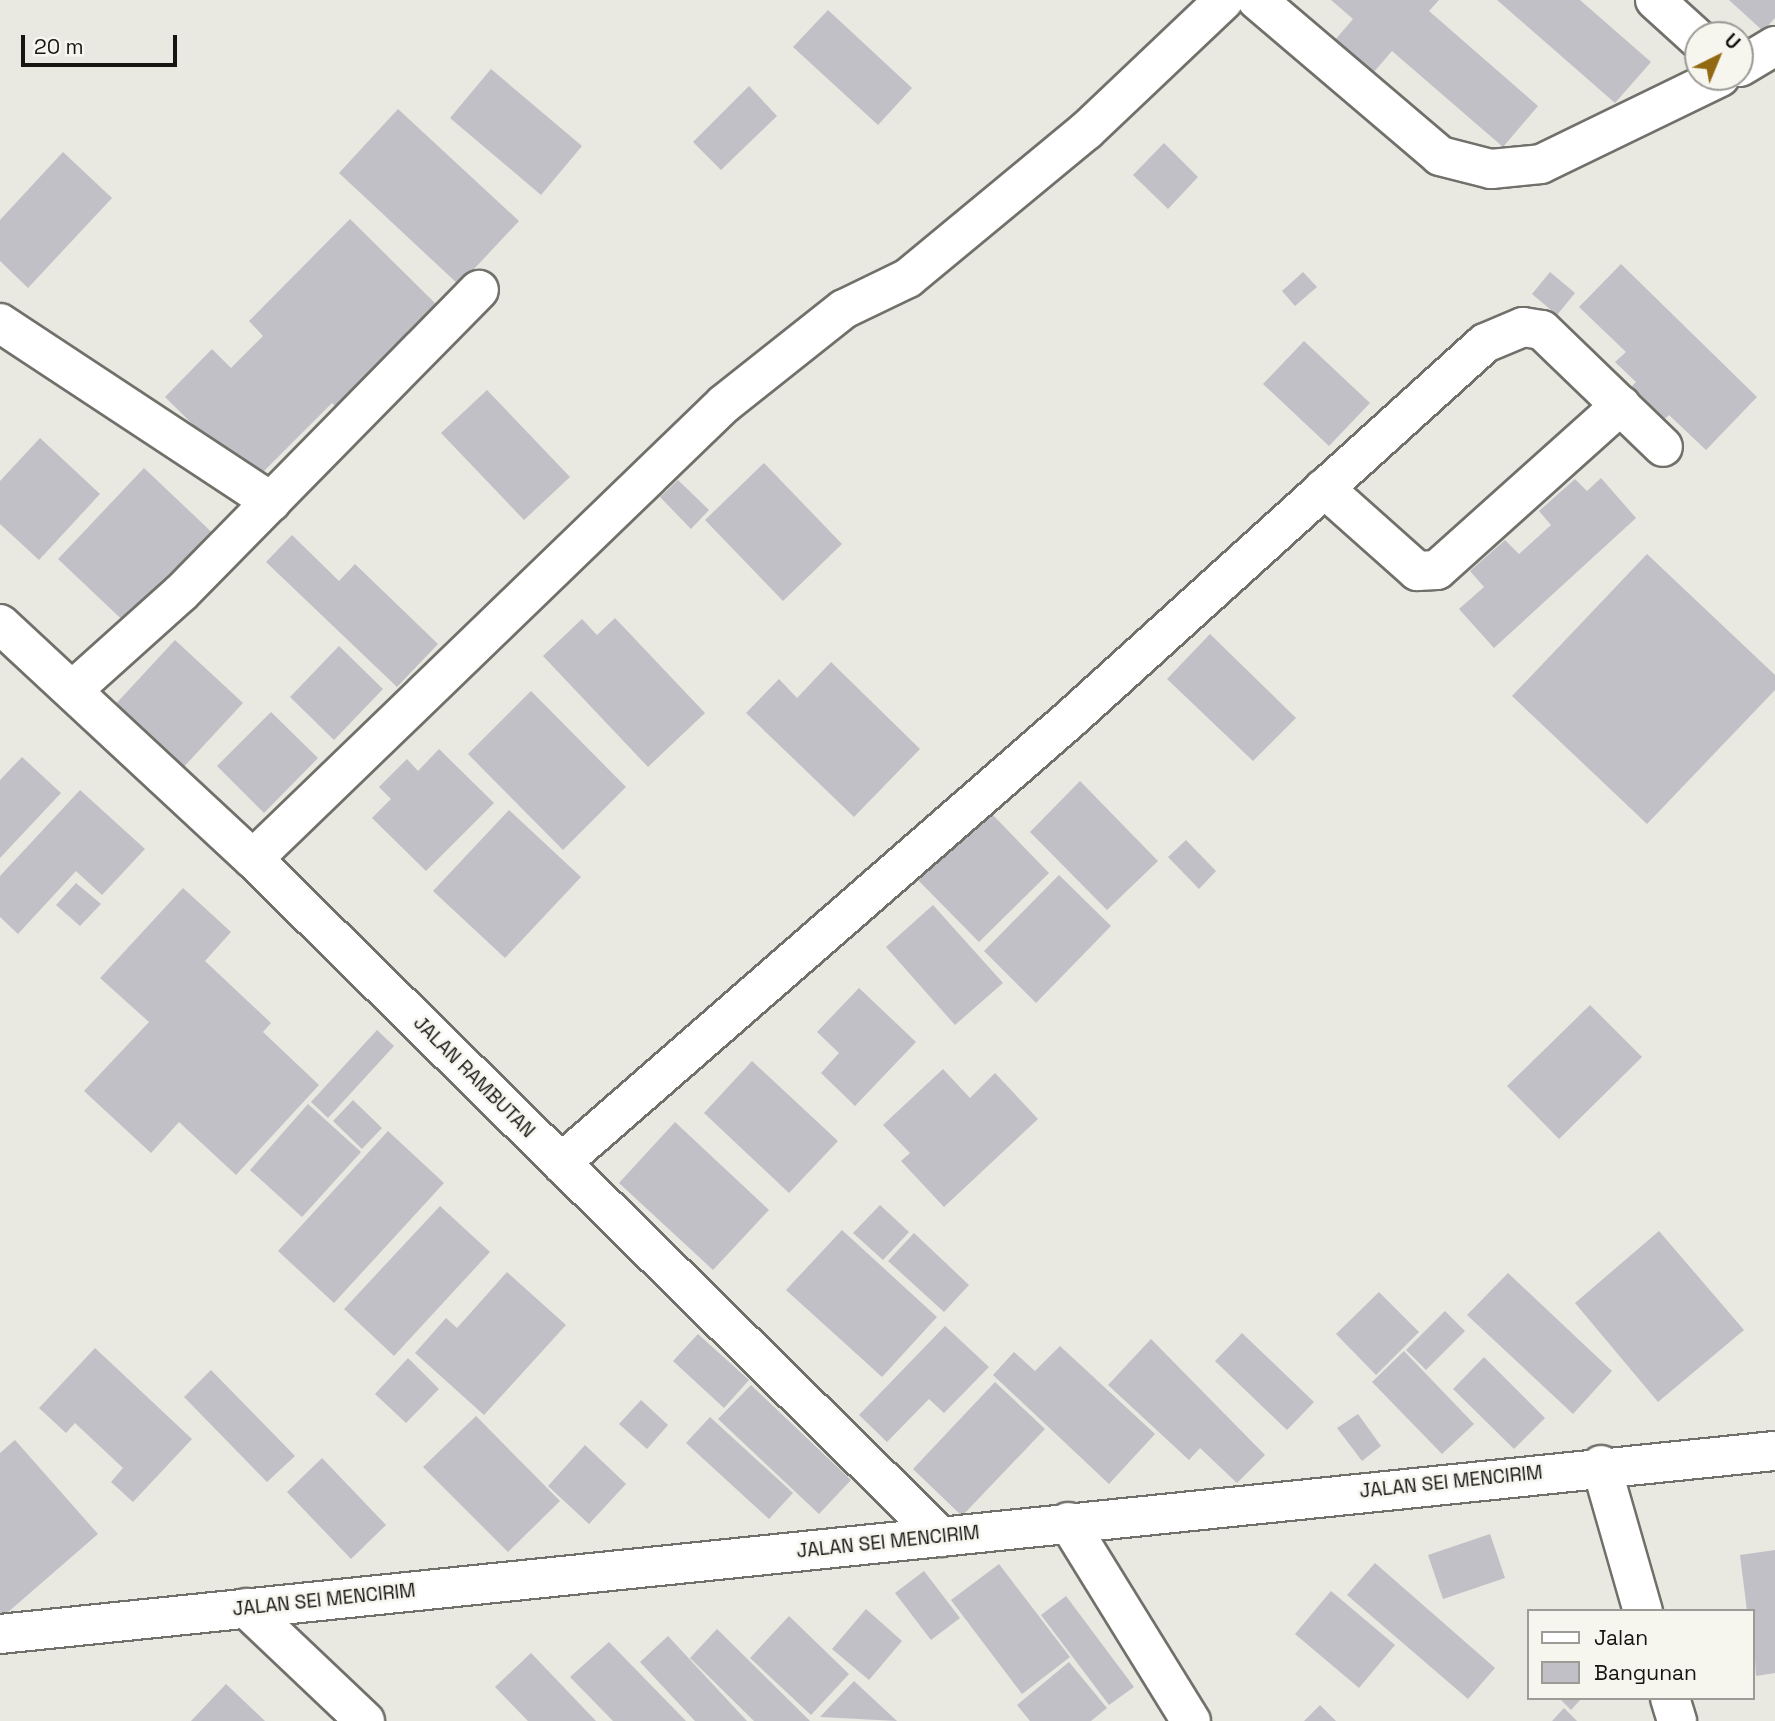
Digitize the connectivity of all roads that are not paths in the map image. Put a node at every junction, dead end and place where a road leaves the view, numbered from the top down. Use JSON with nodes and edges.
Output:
{"nodes":[{"id":1,"x":1257,"y":0,"type":"edge"},
{"id":2,"x":1655,"y":0,"type":"edge"},
{"id":3,"x":1220,"y":3,"type":"edge"},
{"id":4,"x":1684,"y":26,"type":"edge"},
{"id":5,"x":1775,"y":46,"type":"edge"},
{"id":6,"x":1754,"y":59,"type":"edge"},
{"id":7,"x":1691,"y":91,"type":"edge"},
{"id":8,"x":479,"y":290,"type":"dead end"},
{"id":9,"x":0,"y":323,"type":"edge"},
{"id":10,"x":1621,"y":405,"type":"junction"},
{"id":11,"x":1663,"y":447,"type":"dead end"},
{"id":12,"x":1324,"y":488,"type":"junction"},
{"id":13,"x":271,"y":502,"type":"junction"},
{"id":14,"x":0,"y":624,"type":"edge"},
{"id":15,"x":75,"y":688,"type":"junction"},
{"id":16,"x":253,"y":859,"type":"junction"},
{"id":17,"x":561,"y":1163,"type":"junction"},
{"id":18,"x":1775,"y":1451,"type":"edge"},
{"id":19,"x":1601,"y":1465,"type":"junction"},
{"id":20,"x":1068,"y":1521,"type":"junction"},
{"id":21,"x":941,"y":1537,"type":"junction"},
{"id":22,"x":246,"y":1608,"type":"junction"},
{"id":23,"x":1642,"y":1609,"type":"edge"},
{"id":24,"x":0,"y":1634,"type":"edge"},
{"id":25,"x":1671,"y":1700,"type":"edge"},
{"id":26,"x":365,"y":1721,"type":"edge"},
{"id":27,"x":1191,"y":1721,"type":"edge"},
{"id":28,"x":1677,"y":1721,"type":"edge"}],
"edges":[{"from":1,"to":7,"type":"street"},
{"from":2,"to":4,"type":"street"},
{"from":3,"to":16,"type":"street"},
{"from":5,"to":6,"type":"street"},
{"from":8,"to":13,"type":"street"},
{"from":9,"to":13,"type":"street"},
{"from":10,"to":11,"type":"street"},
{"from":10,"to":12,"type":"street"},
{"from":10,"to":12,"type":"street"},
{"from":12,"to":17,"type":"street"},
{"from":13,"to":15,"type":"street"},
{"from":14,"to":15,"type":"street","name":"JALAN RAMBUTAN"},
{"from":15,"to":16,"type":"street","name":"JALAN RAMBUTAN"},
{"from":16,"to":17,"type":"street","name":"JALAN RAMBUTAN"},
{"from":17,"to":21,"type":"street","name":"JALAN RAMBUTAN"},
{"from":18,"to":19,"type":"street","name":"JALAN SEI MENCIRIM"},
{"from":19,"to":20,"type":"street","name":"JALAN SEI MENCIRIM"},
{"from":19,"to":23,"type":"street"},
{"from":20,"to":21,"type":"street","name":"JALAN SEI MENCIRIM"},
{"from":20,"to":27,"type":"street"},
{"from":21,"to":22,"type":"street","name":"JALAN SEI MENCIRIM"},
{"from":22,"to":24,"type":"street","name":"JALAN SEI MENCIRIM"},
{"from":22,"to":26,"type":"street"},
{"from":25,"to":28,"type":"street"}]}
